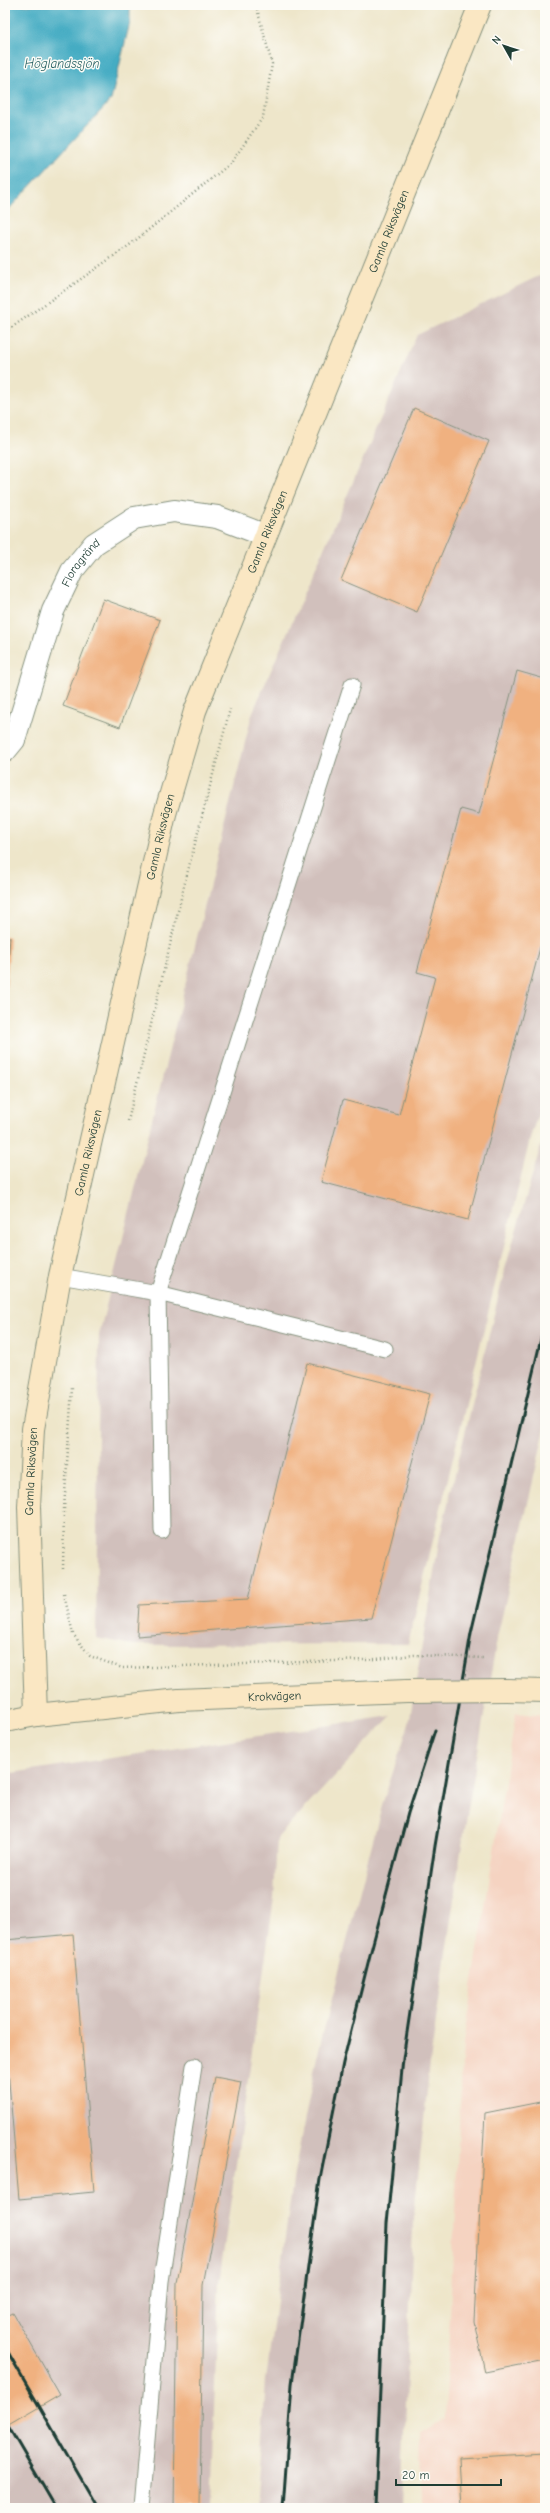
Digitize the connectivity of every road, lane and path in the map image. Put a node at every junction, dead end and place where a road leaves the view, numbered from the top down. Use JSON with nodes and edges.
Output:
{"nodes":[{"id":1,"x":256,"y":5,"type":"edge"},
{"id":2,"x":480,"y":5,"type":"edge"},
{"id":3,"x":5,"y":332,"type":"edge"},
{"id":4,"x":264,"y":535,"type":"junction"},
{"id":5,"x":352,"y":685,"type":"dead end"},
{"id":6,"x":5,"y":751,"type":"edge"},
{"id":7,"x":60,"y":1276,"type":"junction"},
{"id":8,"x":158,"y":1293,"type":"junction"},
{"id":9,"x":385,"y":1349,"type":"dead end"},
{"id":10,"x":162,"y":1531,"type":"dead end"},
{"id":11,"x":491,"y":1659,"type":"dead end"},
{"id":12,"x":366,"y":1660,"type":"dead end"},
{"id":13,"x":545,"y":1691,"type":"edge"},
{"id":14,"x":36,"y":1715,"type":"junction"},
{"id":15,"x":5,"y":1721,"type":"edge"},
{"id":16,"x":194,"y":2066,"type":"dead end"},
{"id":17,"x":141,"y":2508,"type":"edge"}],
"edges":[{"from":1,"to":3,"type":"path"},
{"from":2,"to":4,"type":"street","name":"Gamla Riksvägen"},
{"from":4,"to":6,"type":"street","name":"Floragränd"},
{"from":4,"to":7,"type":"street","name":"Gamla Riksvägen"},
{"from":5,"to":8,"type":"lane"},
{"from":7,"to":8,"type":"lane"},
{"from":7,"to":14,"type":"street","name":"Gamla Riksvägen"},
{"from":8,"to":9,"type":"lane"},
{"from":8,"to":10,"type":"lane"},
{"from":11,"to":12,"type":"path","bridge":true},
{"from":13,"to":14,"type":"street","name":"Krokvägen","bridge":true},
{"from":14,"to":15,"type":"street","name":"Krokvägen"},
{"from":16,"to":17,"type":"lane"}]}
